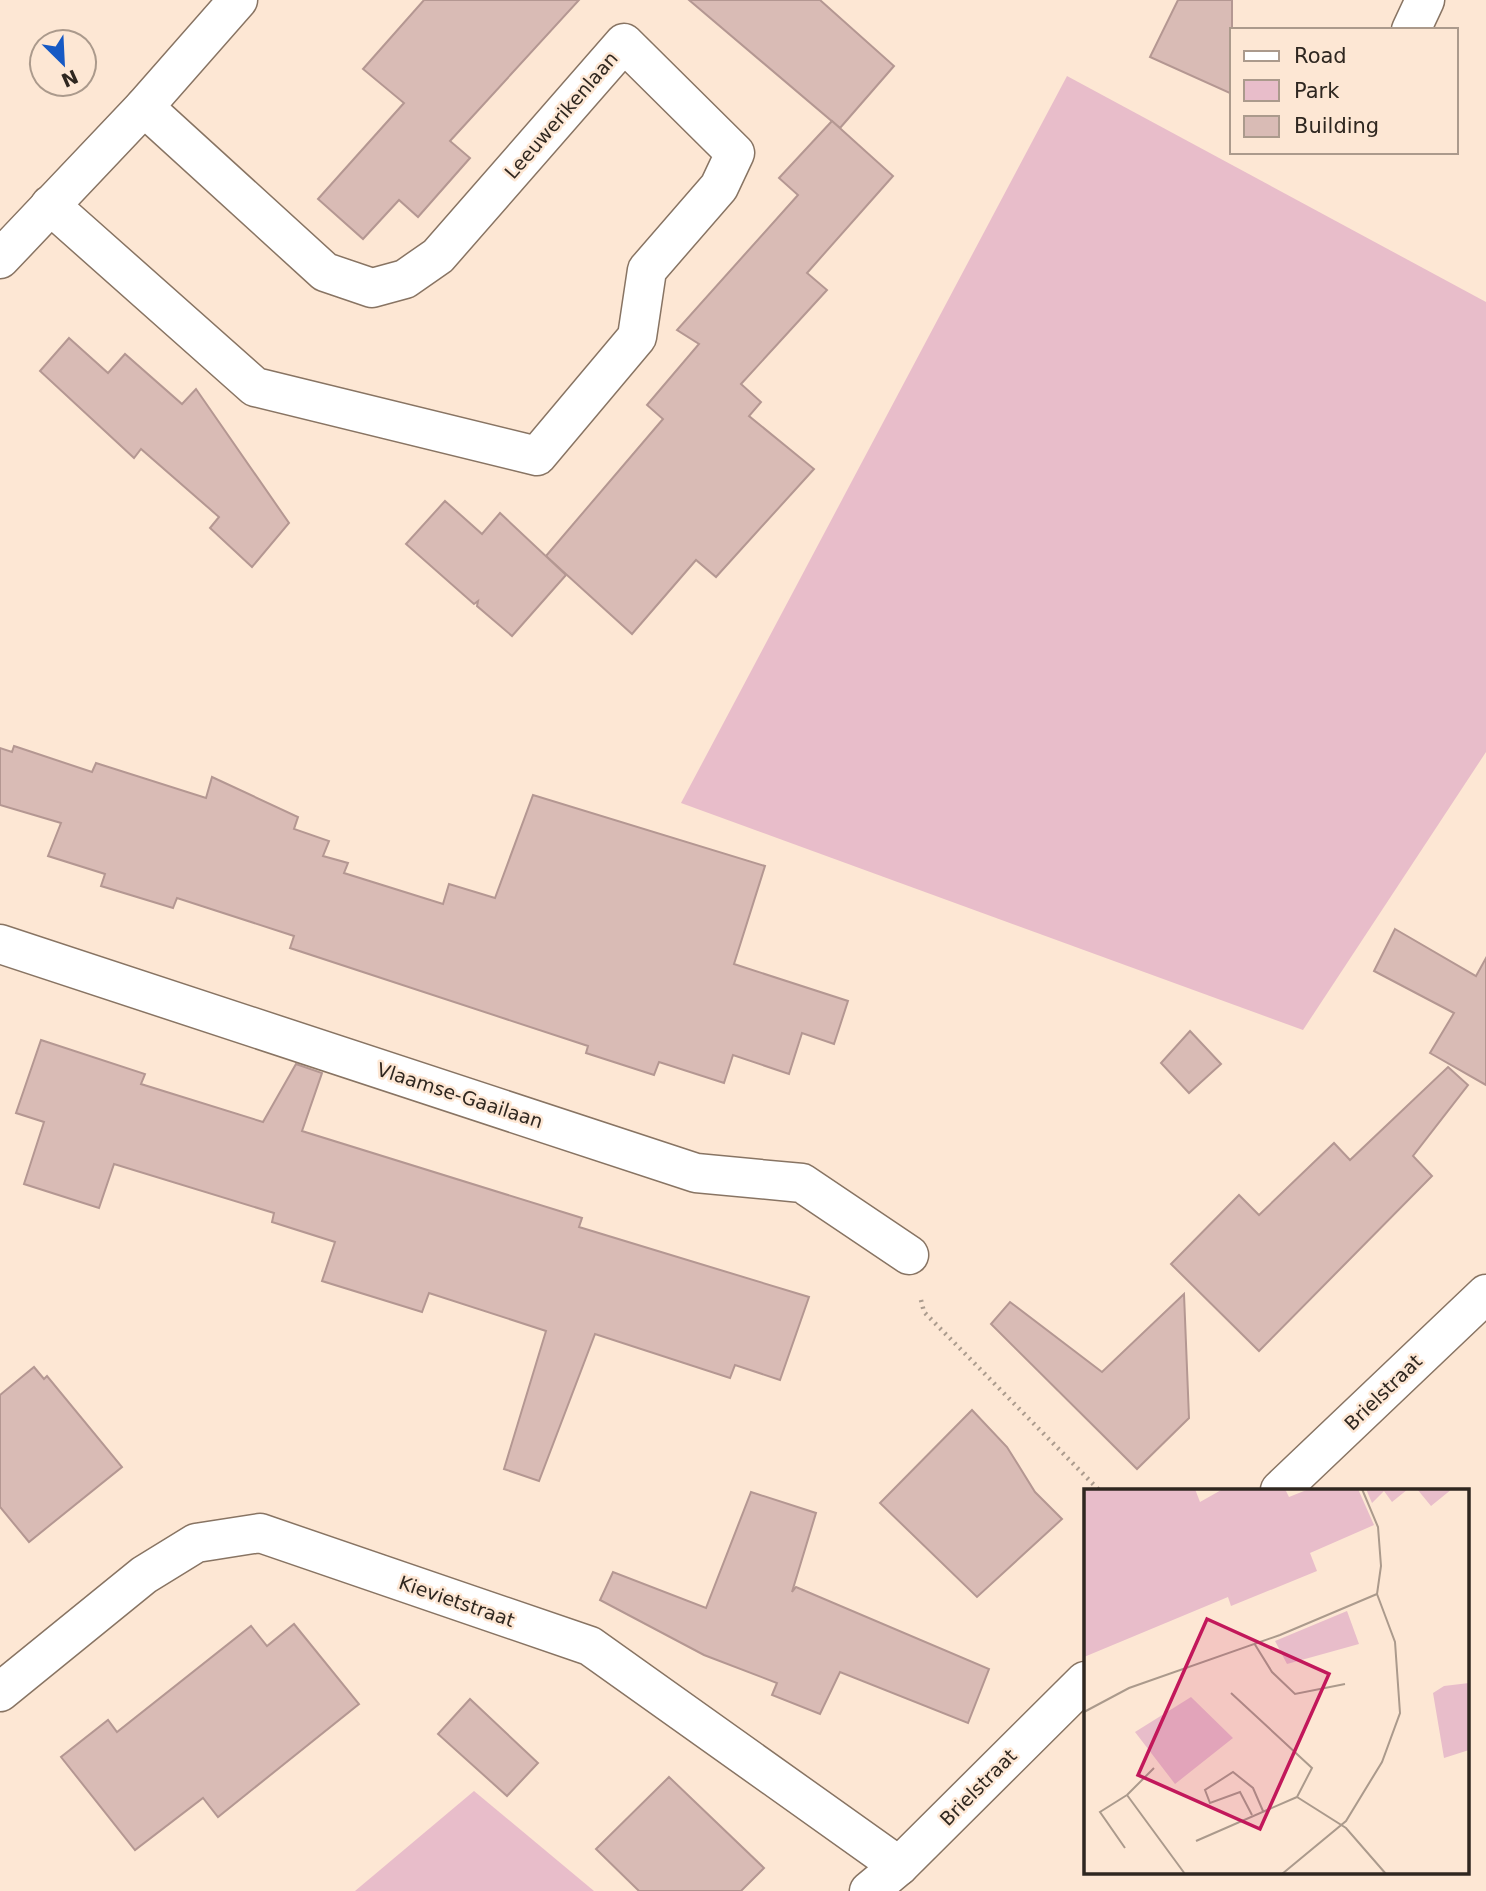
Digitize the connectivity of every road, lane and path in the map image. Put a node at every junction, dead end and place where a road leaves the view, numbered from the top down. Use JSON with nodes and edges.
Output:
{"nodes":[{"id":1,"x":238,"y":0,"type":"edge"},
{"id":2,"x":1425,"y":0,"type":"edge"},
{"id":3,"x":1412,"y":28,"type":"edge"},
{"id":4,"x":144,"y":107,"type":"junction"},
{"id":5,"x":50,"y":205,"type":"junction"},
{"id":6,"x":0,"y":259,"type":"edge"},
{"id":7,"x":0,"y":944,"type":"edge"},
{"id":8,"x":909,"y":1255,"type":"joint"},
{"id":9,"x":1486,"y":1294,"type":"edge"},
{"id":10,"x":1097,"y":1489,"type":"edge"},
{"id":11,"x":1281,"y":1489,"type":"edge"},
{"id":12,"x":1084,"y":1682,"type":"edge"},
{"id":13,"x":0,"y":1692,"type":"edge"},
{"id":14,"x":899,"y":1866,"type":"junction"},
{"id":15,"x":869,"y":1891,"type":"edge"}],
"edges":[{"from":1,"to":4,"type":"street"},
{"from":2,"to":3,"type":"street"},
{"from":4,"to":5,"type":"street"},
{"from":4,"to":5,"type":"street","name":"Leeuwerikenlaan"},
{"from":5,"to":6,"type":"street"},
{"from":7,"to":8,"type":"street","name":"Vlaamse-Gaailaan"},
{"from":8,"to":10,"type":"path"},
{"from":9,"to":11,"type":"street","name":"Brielstraat"},
{"from":12,"to":14,"type":"street","name":"Brielstraat"},
{"from":13,"to":14,"type":"street","name":"Kievietstraat"},
{"from":14,"to":15,"type":"street","name":"Brielstraat"}]}
